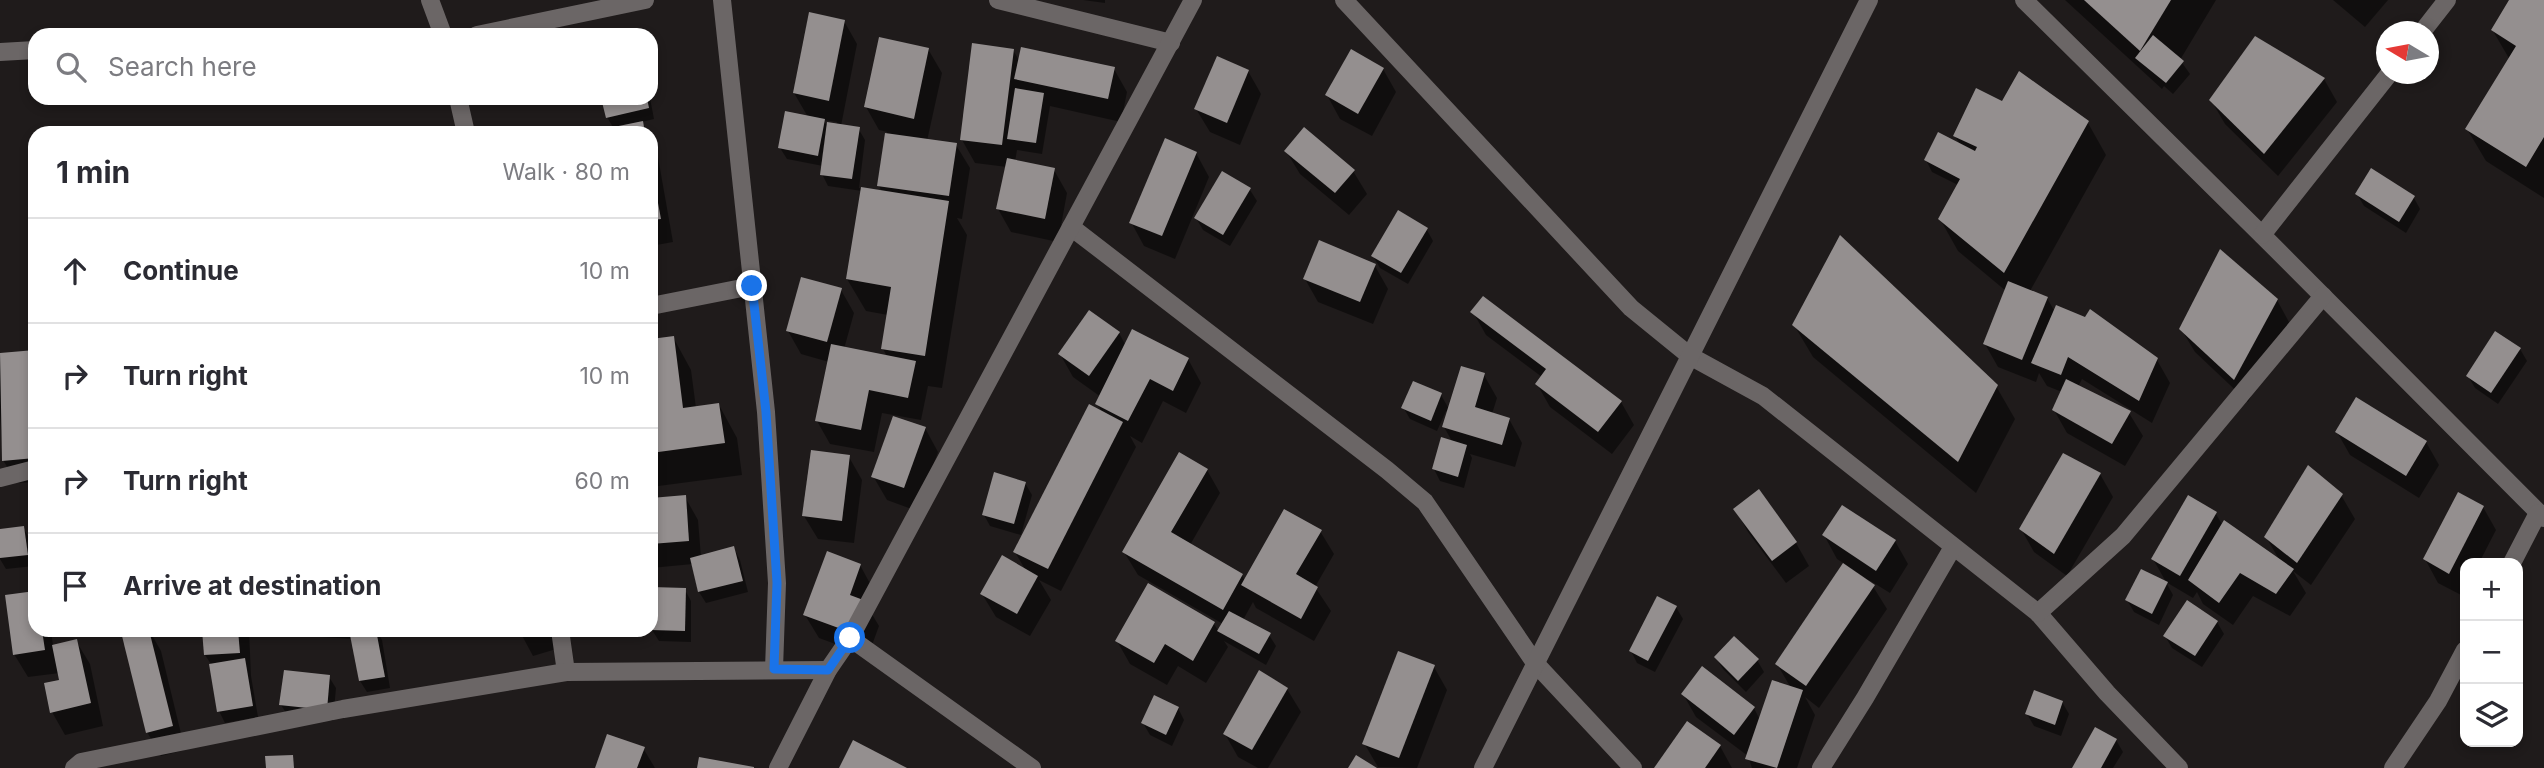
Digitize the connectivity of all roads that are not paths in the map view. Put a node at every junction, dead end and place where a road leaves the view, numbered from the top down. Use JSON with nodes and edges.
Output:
{"nodes":[{"id":1,"x":430,"y":0,"type":"edge"},
{"id":2,"x":645,"y":0,"type":"edge"},
{"id":3,"x":722,"y":0,"type":"edge"},
{"id":4,"x":998,"y":0,"type":"edge"},
{"id":5,"x":1193,"y":0,"type":"edge"},
{"id":6,"x":1344,"y":0,"type":"edge"},
{"id":7,"x":1869,"y":0,"type":"edge"},
{"id":8,"x":2024,"y":0,"type":"edge"},
{"id":9,"x":2447,"y":0,"type":"edge"},
{"id":10,"x":2431,"y":21,"type":"edge"},
{"id":11,"x":440,"y":28,"type":"edge"},
{"id":12,"x":511,"y":28,"type":"edge"},
{"id":13,"x":1171,"y":43,"type":"junction"},
{"id":14,"x":28,"y":50,"type":"edge"},
{"id":15,"x":0,"y":51,"type":"edge"},
{"id":16,"x":2381,"y":84,"type":"edge"},
{"id":17,"x":460,"y":105,"type":"edge"},
{"id":18,"x":464,"y":126,"type":"edge"},
{"id":19,"x":1071,"y":227,"type":"junction"},
{"id":20,"x":2262,"y":235,"type":"junction"},
{"id":21,"x":752,"y":286,"type":"junction"},
{"id":22,"x":2323,"y":296,"type":"junction"},
{"id":23,"x":658,"y":305,"type":"edge"},
{"id":24,"x":1689,"y":356,"type":"junction"},
{"id":25,"x":28,"y":471,"type":"edge"},
{"id":26,"x":0,"y":478,"type":"edge"},
{"id":27,"x":2541,"y":516,"type":"edge"},
{"id":28,"x":1954,"y":547,"type":"junction"},
{"id":29,"x":2515,"y":558,"type":"edge"},
{"id":30,"x":2038,"y":613,"type":"junction"},
{"id":31,"x":561,"y":637,"type":"edge"},
{"id":32,"x":850,"y":638,"type":"junction"},
{"id":33,"x":2460,"y":659,"type":"edge"},
{"id":34,"x":1535,"y":663,"type":"junction"},
{"id":35,"x":774,"y":669,"type":"junction"},
{"id":36,"x":828,"y":670,"type":"junction"},
{"id":37,"x":566,"y":672,"type":"junction"},
{"id":38,"x":74,"y":768,"type":"edge"},
{"id":39,"x":778,"y":768,"type":"edge"},
{"id":40,"x":1032,"y":768,"type":"edge"},
{"id":41,"x":1483,"y":768,"type":"edge"},
{"id":42,"x":1633,"y":768,"type":"edge"},
{"id":43,"x":1821,"y":768,"type":"edge"},
{"id":44,"x":2179,"y":768,"type":"edge"},
{"id":45,"x":2393,"y":768,"type":"edge"}],
"edges":[{"from":1,"to":11,"type":"street"},
{"from":2,"to":12,"type":"street"},
{"from":3,"to":21,"type":"street"},
{"from":4,"to":13,"type":"street"},
{"from":5,"to":13,"type":"street"},
{"from":6,"to":24,"type":"street"},
{"from":7,"to":24,"type":"street"},
{"from":8,"to":20,"type":"street"},
{"from":9,"to":10,"type":"street"},
{"from":13,"to":19,"type":"street"},
{"from":14,"to":15,"type":"street"},
{"from":16,"to":20,"type":"street"},
{"from":17,"to":18,"type":"street"},
{"from":19,"to":32,"type":"street"},
{"from":19,"to":34,"type":"street"},
{"from":20,"to":22,"type":"street"},
{"from":21,"to":23,"type":"street"},
{"from":21,"to":35,"type":"street"},
{"from":22,"to":27,"type":"street"},
{"from":22,"to":30,"type":"street"},
{"from":24,"to":28,"type":"street"},
{"from":24,"to":34,"type":"street"},
{"from":25,"to":26,"type":"street"},
{"from":27,"to":29,"type":"street"},
{"from":28,"to":30,"type":"street"},
{"from":28,"to":43,"type":"street"},
{"from":30,"to":44,"type":"street"},
{"from":31,"to":37,"type":"street"},
{"from":32,"to":36,"type":"street"},
{"from":32,"to":40,"type":"street"},
{"from":33,"to":45,"type":"street"},
{"from":34,"to":41,"type":"street"},
{"from":34,"to":42,"type":"street"},
{"from":35,"to":36,"type":"street"},
{"from":35,"to":37,"type":"street"},
{"from":36,"to":39,"type":"street"},
{"from":37,"to":38,"type":"street"}]}
